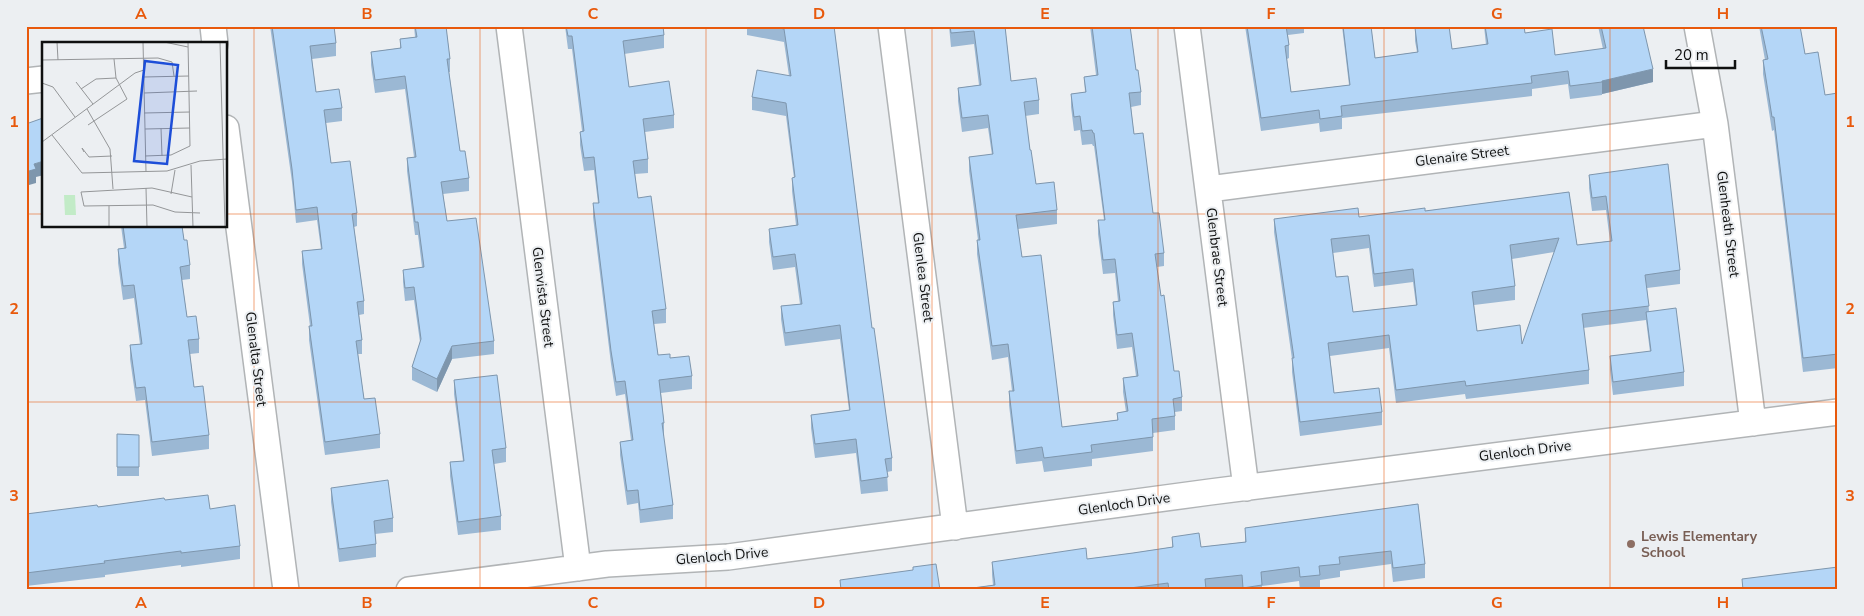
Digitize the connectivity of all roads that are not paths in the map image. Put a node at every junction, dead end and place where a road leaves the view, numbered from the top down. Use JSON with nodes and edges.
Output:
{"nodes":[{"id":1,"x":213,"y":26,"type":"edge"},
{"id":2,"x":509,"y":26,"type":"edge"},
{"id":3,"x":891,"y":26,"type":"edge"},
{"id":4,"x":1187,"y":26,"type":"edge"},
{"id":5,"x":1697,"y":26,"type":"edge"},
{"id":6,"x":215,"y":42,"type":"edge"},
{"id":7,"x":42,"y":79,"type":"edge"},
{"id":8,"x":26,"y":81,"type":"edge"},
{"id":9,"x":1715,"y":124,"type":"junction"},
{"id":10,"x":228,"y":143,"type":"edge"},
{"id":11,"x":1209,"y":189,"type":"junction"},
{"id":12,"x":1838,"y":412,"type":"edge"},
{"id":13,"x":1753,"y":422,"type":"junction"},
{"id":14,"x":1246,"y":488,"type":"junction"},
{"id":15,"x":955,"y":527,"type":"junction"},
{"id":16,"x":578,"y":568,"type":"junction"},
{"id":17,"x":286,"y":590,"type":"edge"},
{"id":18,"x":409,"y":590,"type":"edge"}],
"edges":[{"from":1,"to":6,"type":"street"},
{"from":2,"to":16,"type":"street","name":"Glenvista Street"},
{"from":3,"to":15,"type":"street","name":"Glenlea Street"},
{"from":4,"to":11,"type":"street","name":"Glenbrae Street"},
{"from":5,"to":9,"type":"street","name":"Glenheath Street"},
{"from":7,"to":8,"type":"street"},
{"from":9,"to":11,"type":"street","name":"Glenaire Street"},
{"from":9,"to":13,"type":"street","name":"Glenheath Street"},
{"from":10,"to":17,"type":"street","name":"Glenalta Street"},
{"from":11,"to":14,"type":"street","name":"Glenbrae Street"},
{"from":12,"to":13,"type":"street","name":"Glenloch Drive"},
{"from":13,"to":14,"type":"street","name":"Glenloch Drive"},
{"from":14,"to":15,"type":"street","name":"Glenloch Drive"},
{"from":15,"to":16,"type":"street","name":"Glenloch Drive"},
{"from":16,"to":18,"type":"street","name":"Glenloch Drive"}]}
